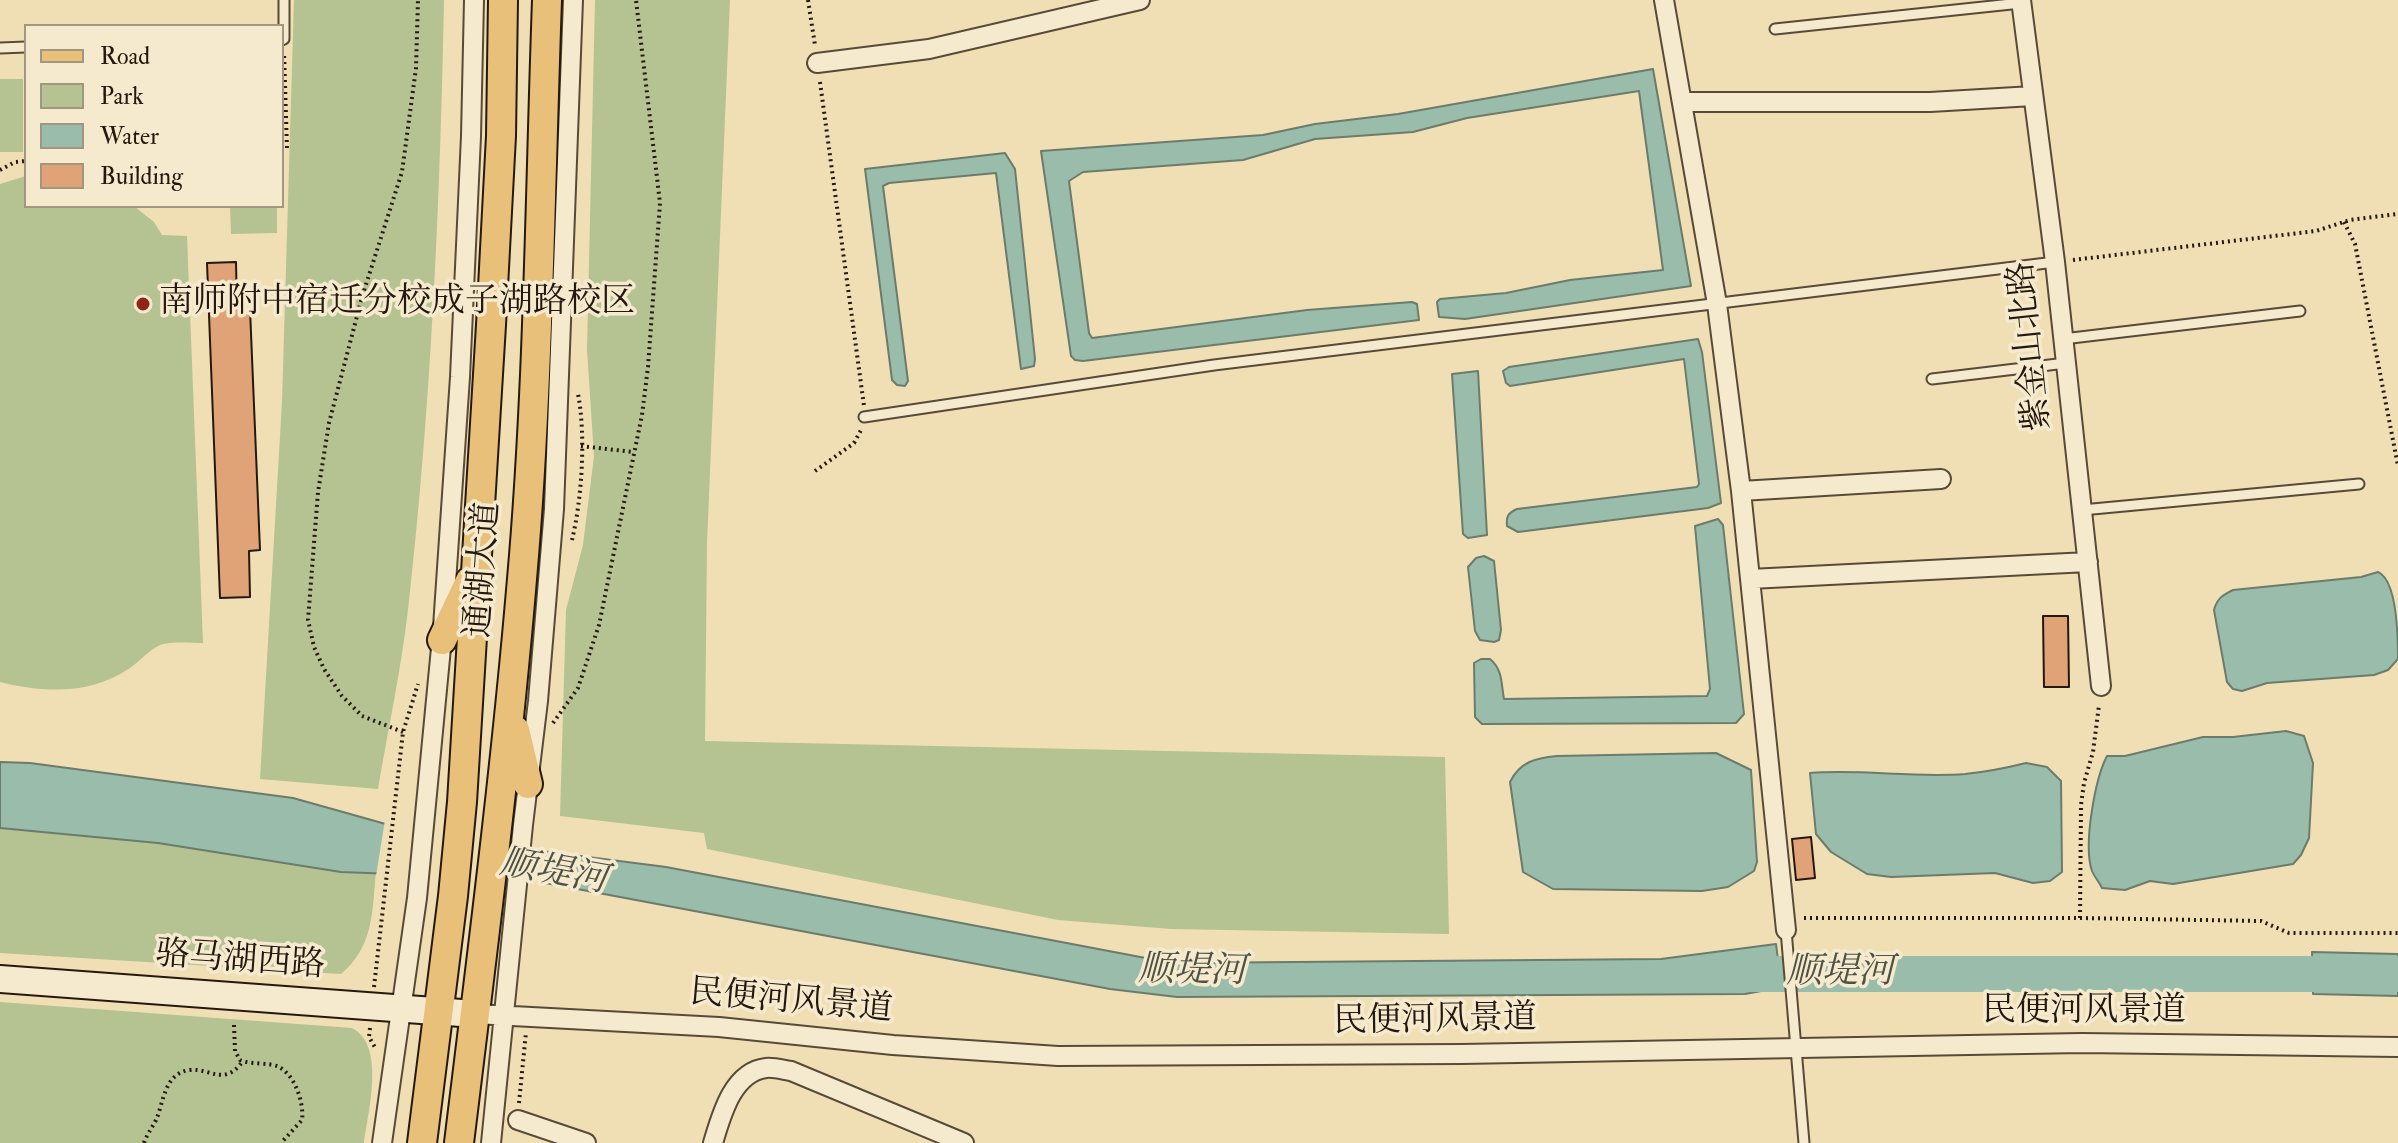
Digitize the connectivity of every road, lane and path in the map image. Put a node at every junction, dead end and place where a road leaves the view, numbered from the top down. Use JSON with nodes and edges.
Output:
{"nodes":[{"id":1,"x":284,"y":0,"type":"edge"},
{"id":2,"x":418,"y":0,"type":"edge"},
{"id":3,"x":474,"y":0,"type":"edge"},
{"id":4,"x":503,"y":0,"type":"edge"},
{"id":5,"x":547,"y":0,"type":"edge"},
{"id":6,"x":573,"y":0,"type":"edge"},
{"id":7,"x":636,"y":0,"type":"edge"},
{"id":8,"x":808,"y":0,"type":"edge"},
{"id":9,"x":1140,"y":0,"type":"edge"},
{"id":10,"x":1664,"y":0,"type":"edge"},
{"id":11,"x":2021,"y":2,"type":"edge"},
{"id":12,"x":283,"y":24,"type":"edge"},
{"id":13,"x":1775,"y":29,"type":"dead end"},
{"id":14,"x":24,"y":47,"type":"edge"},
{"id":15,"x":0,"y":48,"type":"edge"},
{"id":16,"x":817,"y":63,"type":"junction"},
{"id":17,"x":284,"y":67,"type":"edge"},
{"id":18,"x":2033,"y":96,"type":"junction"},
{"id":19,"x":1682,"y":102,"type":"junction"},
{"id":20,"x":284,"y":149,"type":"edge"},
{"id":21,"x":24,"y":161,"type":"edge"},
{"id":22,"x":0,"y":170,"type":"edge"},
{"id":23,"x":2398,"y":214,"type":"edge"},
{"id":24,"x":2344,"y":222,"type":"junction"},
{"id":25,"x":2055,"y":262,"type":"junction"},
{"id":26,"x":1717,"y":304,"type":"junction"},
{"id":27,"x":2300,"y":311,"type":"dead end"},
{"id":28,"x":2063,"y":339,"type":"junction"},
{"id":29,"x":2066,"y":363,"type":"junction"},
{"id":30,"x":1932,"y":379,"type":"dead end"},
{"id":31,"x":864,"y":417,"type":"junction"},
{"id":32,"x":581,"y":446,"type":"dead end"},
{"id":33,"x":633,"y":452,"type":"junction"},
{"id":34,"x":2398,"y":466,"type":"edge"},
{"id":35,"x":815,"y":471,"type":"dead end"},
{"id":36,"x":1941,"y":479,"type":"dead end"},
{"id":37,"x":2359,"y":484,"type":"dead end"},
{"id":38,"x":1741,"y":491,"type":"junction"},
{"id":39,"x":2082,"y":510,"type":"junction"},
{"id":40,"x":2088,"y":562,"type":"junction"},
{"id":41,"x":477,"y":566,"type":"junction"},
{"id":42,"x":1750,"y":579,"type":"junction"},
{"id":43,"x":442,"y":640,"type":"junction"},
{"id":44,"x":2101,"y":686,"type":"joint"},
{"id":45,"x":510,"y":709,"type":"junction"},
{"id":46,"x":551,"y":726,"type":"dead end"},
{"id":47,"x":403,"y":732,"type":"dead end"},
{"id":48,"x":528,"y":784,"type":"junction"},
{"id":49,"x":397,"y":800,"type":"dead end"},
{"id":50,"x":511,"y":822,"type":"junction"},
{"id":51,"x":386,"y":899,"type":"dead end"},
{"id":52,"x":2080,"y":918,"type":"junction"},
{"id":53,"x":1786,"y":924,"type":"junction"},
{"id":54,"x":2398,"y":933,"type":"edge"},
{"id":55,"x":0,"y":979,"type":"edge"},
{"id":56,"x":401,"y":1009,"type":"junction"},
{"id":57,"x":438,"y":1012,"type":"junction"},
{"id":58,"x":475,"y":1014,"type":"junction"},
{"id":59,"x":503,"y":1015,"type":"junction"},
{"id":60,"x":234,"y":1025,"type":"dead end"},
{"id":61,"x":1796,"y":1042,"type":"junction"},
{"id":62,"x":2398,"y":1047,"type":"edge"},
{"id":63,"x":243,"y":1061,"type":"junction"},
{"id":64,"x":518,"y":1120,"type":"dead end"},
{"id":65,"x":422,"y":1142,"type":"edge"},
{"id":66,"x":144,"y":1143,"type":"edge"},
{"id":67,"x":281,"y":1143,"type":"edge"},
{"id":68,"x":382,"y":1143,"type":"edge"},
{"id":69,"x":457,"y":1143,"type":"edge"},
{"id":70,"x":491,"y":1143,"type":"edge"},
{"id":71,"x":586,"y":1143,"type":"edge"},
{"id":72,"x":713,"y":1143,"type":"edge"},
{"id":73,"x":964,"y":1143,"type":"edge"},
{"id":74,"x":1804,"y":1143,"type":"edge"}],
"edges":[{"from":1,"to":12,"type":"lane"},
{"from":2,"to":47,"type":"path"},
{"from":3,"to":43,"type":"street"},
{"from":4,"to":41,"type":"main road","name":"通湖大道"},
{"from":5,"to":45,"type":"main road","name":"通湖大道"},
{"from":6,"to":48,"type":"street"},
{"from":7,"to":33,"type":"path"},
{"from":8,"to":16,"type":"path"},
{"from":9,"to":16,"type":"street"},
{"from":10,"to":19,"type":"street"},
{"from":11,"to":13,"type":"lane"},
{"from":11,"to":18,"type":"street","name":"紫金山北路"},
{"from":14,"to":15,"type":"lane"},
{"from":16,"to":31,"type":"path"},
{"from":17,"to":20,"type":"path"},
{"from":18,"to":19,"type":"street"},
{"from":18,"to":25,"type":"street","name":"紫金山北路"},
{"from":19,"to":26,"type":"street"},
{"from":21,"to":22,"type":"path"},
{"from":23,"to":24,"type":"path"},
{"from":24,"to":25,"type":"path"},
{"from":24,"to":34,"type":"path"},
{"from":25,"to":26,"type":"lane"},
{"from":25,"to":28,"type":"street","name":"紫金山北路"},
{"from":26,"to":31,"type":"lane"},
{"from":26,"to":38,"type":"street"},
{"from":27,"to":28,"type":"lane"},
{"from":28,"to":29,"type":"street","name":"紫金山北路"},
{"from":29,"to":30,"type":"lane"},
{"from":29,"to":39,"type":"street","name":"紫金山北路"},
{"from":31,"to":35,"type":"path"},
{"from":32,"to":33,"type":"path"},
{"from":33,"to":46,"type":"path"},
{"from":36,"to":38,"type":"street"},
{"from":37,"to":39,"type":"lane"},
{"from":38,"to":42,"type":"street"},
{"from":39,"to":40,"type":"street","name":"紫金山北路"},
{"from":40,"to":42,"type":"street"},
{"from":40,"to":44,"type":"street","name":"紫金山北路"},
{"from":41,"to":43,"type":"main road"},
{"from":41,"to":57,"type":"main road","name":"通湖大道"},
{"from":42,"to":53,"type":"street"},
{"from":43,"to":56,"type":"street"},
{"from":44,"to":52,"type":"path"},
{"from":45,"to":48,"type":"main road"},
{"from":45,"to":50,"type":"main road","name":"通湖大道"},
{"from":48,"to":50,"type":"street"},
{"from":49,"to":51,"type":"path"},
{"from":50,"to":58,"type":"main road","name":"通湖大道"},
{"from":50,"to":59,"type":"street"},
{"from":52,"to":53,"type":"path"},
{"from":52,"to":54,"type":"path"},
{"from":53,"to":61,"type":"lane"},
{"from":55,"to":56,"type":"street","name":"骆马湖西路"},
{"from":56,"to":57,"type":"street","name":"骆马湖西路"},
{"from":56,"to":68,"type":"street"},
{"from":57,"to":58,"type":"street","name":"骆马湖西路"},
{"from":57,"to":65,"type":"main road","name":"通湖大道"},
{"from":58,"to":59,"type":"street","name":"民便河风景道"},
{"from":58,"to":69,"type":"main road","name":"通湖大道"},
{"from":59,"to":61,"type":"street","name":"民便河风景道"},
{"from":59,"to":70,"type":"street"},
{"from":60,"to":63,"type":"path"},
{"from":61,"to":62,"type":"street","name":"民便河风景道"},
{"from":61,"to":74,"type":"lane"},
{"from":63,"to":66,"type":"path"},
{"from":63,"to":67,"type":"path"},
{"from":64,"to":71,"type":"street"},
{"from":65,"to":69,"type":"main road"},
{"from":72,"to":73,"type":"street"}]}
